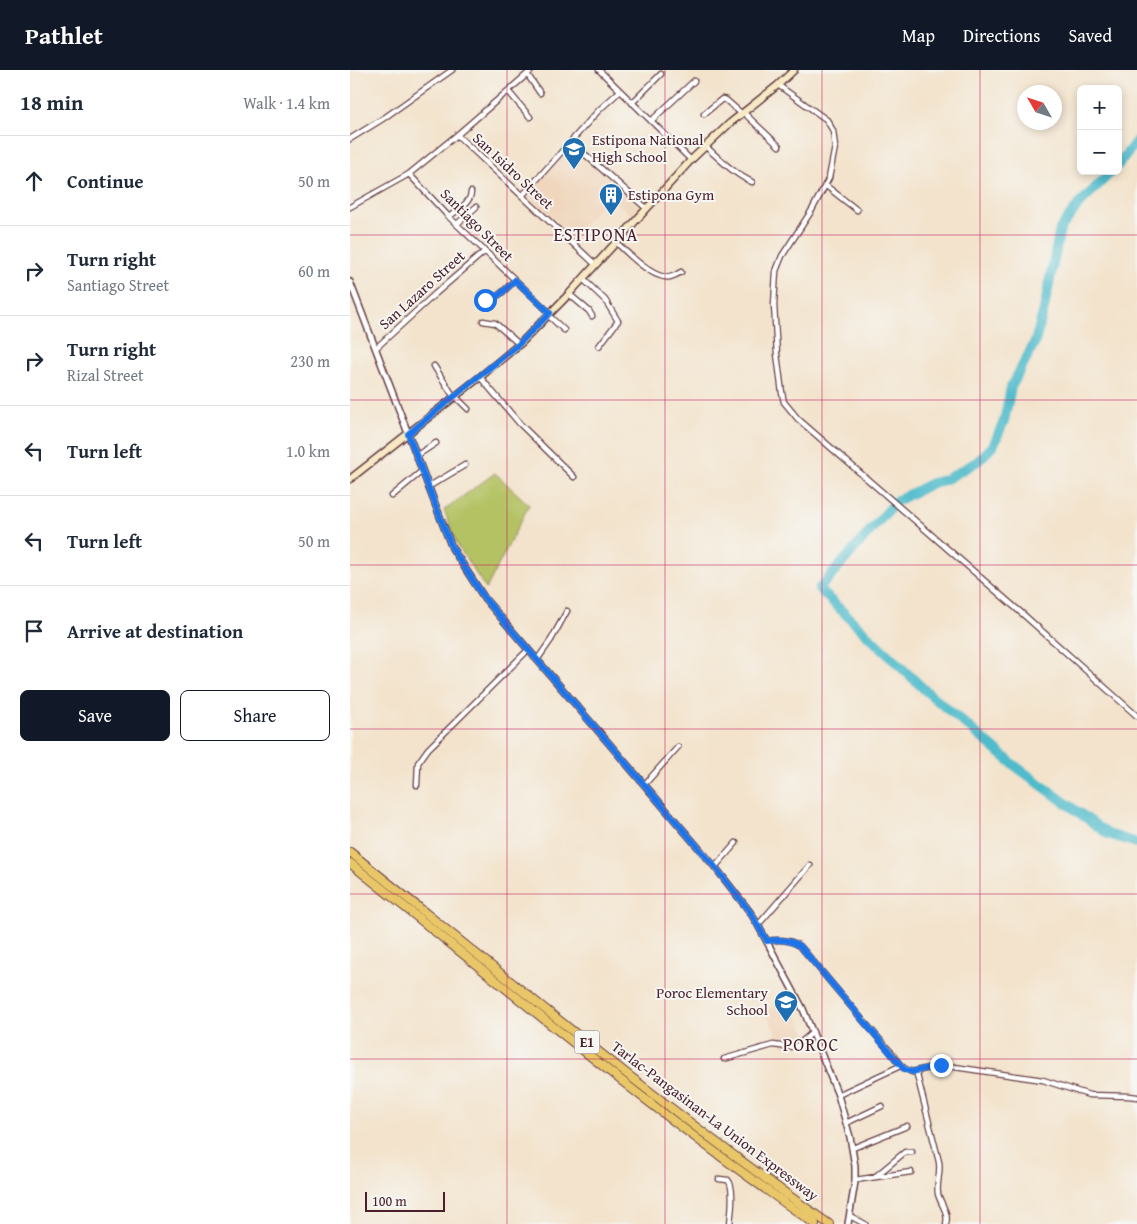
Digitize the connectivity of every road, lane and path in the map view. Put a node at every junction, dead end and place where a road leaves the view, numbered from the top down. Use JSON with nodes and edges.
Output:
{"nodes":[{"id":1,"x":452,"y":70,"type":"edge"},
{"id":2,"x":599,"y":70,"type":"edge"},
{"id":3,"x":794,"y":70,"type":"edge"},
{"id":4,"x":530,"y":72,"type":"edge"},
{"id":5,"x":661,"y":74,"type":"dead end"},
{"id":6,"x":694,"y":81,"type":"dead end"},
{"id":7,"x":778,"y":85,"type":"junction"},
{"id":8,"x":508,"y":91,"type":"junction"},
{"id":9,"x":620,"y":91,"type":"junction"},
{"id":10,"x":540,"y":93,"type":"dead end"},
{"id":11,"x":632,"y":103,"type":"junction"},
{"id":12,"x":743,"y":113,"type":"junction"},
{"id":13,"x":704,"y":114,"type":"dead end"},
{"id":14,"x":530,"y":116,"type":"dead end"},
{"id":15,"x":651,"y":121,"type":"junction"},
{"id":16,"x":457,"y":136,"type":"junction"},
{"id":17,"x":350,"y":139,"type":"edge"},
{"id":18,"x":571,"y":142,"type":"junction"},
{"id":19,"x":705,"y":146,"type":"junction"},
{"id":20,"x":779,"y":146,"type":"dead end"},
{"id":21,"x":691,"y":160,"type":"junction"},
{"id":22,"x":409,"y":174,"type":"junction"},
{"id":23,"x":752,"y":182,"type":"dead end"},
{"id":24,"x":826,"y":185,"type":"junction"},
{"id":25,"x":471,"y":192,"type":"dead end"},
{"id":26,"x":522,"y":196,"type":"junction"},
{"id":27,"x":476,"y":207,"type":"dead end"},
{"id":28,"x":350,"y":208,"type":"edge"},
{"id":29,"x":646,"y":208,"type":"junction"},
{"id":30,"x":857,"y":210,"type":"dead end"},
{"id":31,"x":449,"y":217,"type":"junction"},
{"id":32,"x":457,"y":224,"type":"junction"},
{"id":33,"x":616,"y":242,"type":"junction"},
{"id":34,"x":485,"y":251,"type":"junction"},
{"id":35,"x":596,"y":265,"type":"junction"},
{"id":36,"x":682,"y":272,"type":"dead end"},
{"id":37,"x":583,"y":279,"type":"junction"},
{"id":38,"x":515,"y":280,"type":"junction"},
{"id":39,"x":350,"y":282,"type":"edge"},
{"id":40,"x":569,"y":294,"type":"junction"},
{"id":41,"x":485,"y":300,"type":"dead end"},
{"id":42,"x":549,"y":314,"type":"junction"},
{"id":43,"x":592,"y":316,"type":"dead end"},
{"id":44,"x":483,"y":321,"type":"dead end"},
{"id":45,"x":564,"y":330,"type":"dead end"},
{"id":46,"x":519,"y":344,"type":"junction"},
{"id":47,"x":599,"y":346,"type":"dead end"},
{"id":48,"x":376,"y":348,"type":"junction"},
{"id":49,"x":434,"y":366,"type":"dead end"},
{"id":50,"x":480,"y":377,"type":"junction"},
{"id":51,"x":455,"y":397,"type":"junction"},
{"id":52,"x":468,"y":409,"type":"dead end"},
{"id":53,"x":408,"y":434,"type":"junction"},
{"id":54,"x":436,"y":443,"type":"dead end"},
{"id":55,"x":416,"y":456,"type":"junction"},
{"id":56,"x":465,"y":465,"type":"dead end"},
{"id":57,"x":422,"y":471,"type":"junction"},
{"id":58,"x":574,"y":477,"type":"dead end"},
{"id":59,"x":350,"y":479,"type":"edge"},
{"id":60,"x":428,"y":487,"type":"junction"},
{"id":61,"x":392,"y":496,"type":"dead end"},
{"id":62,"x":566,"y":611,"type":"dead end"},
{"id":63,"x":528,"y":650,"type":"junction"},
{"id":64,"x":537,"y":660,"type":"junction"},
{"id":65,"x":1137,"y":716,"type":"edge"},
{"id":66,"x":678,"y":747,"type":"dead end"},
{"id":67,"x":417,"y":785,"type":"dead end"},
{"id":68,"x":644,"y":785,"type":"junction"},
{"id":69,"x":736,"y":843,"type":"dead end"},
{"id":70,"x":350,"y":852,"type":"edge"},
{"id":71,"x":350,"y":863,"type":"edge"},
{"id":72,"x":810,"y":865,"type":"dead end"},
{"id":73,"x":715,"y":867,"type":"junction"},
{"id":74,"x":758,"y":925,"type":"junction"},
{"id":75,"x":767,"y":941,"type":"junction"},
{"id":76,"x":813,"y":1032,"type":"junction"},
{"id":77,"x":724,"y":1059,"type":"dead end"},
{"id":78,"x":900,"y":1066,"type":"junction"},
{"id":79,"x":916,"y":1071,"type":"junction"},
{"id":80,"x":838,"y":1095,"type":"junction"},
{"id":81,"x":1137,"y":1098,"type":"edge"},
{"id":82,"x":882,"y":1106,"type":"dead end"},
{"id":83,"x":846,"y":1123,"type":"junction"},
{"id":84,"x":906,"y":1126,"type":"dead end"},
{"id":85,"x":853,"y":1148,"type":"junction"},
{"id":86,"x":912,"y":1152,"type":"dead end"},
{"id":87,"x":911,"y":1172,"type":"dead end"},
{"id":88,"x":875,"y":1177,"type":"junction"},
{"id":89,"x":719,"y":1179,"type":"dead end"},
{"id":90,"x":855,"y":1180,"type":"junction"},
{"id":91,"x":850,"y":1216,"type":"junction"},
{"id":92,"x":730,"y":1224,"type":"edge"},
{"id":93,"x":815,"y":1224,"type":"edge"},
{"id":94,"x":829,"y":1224,"type":"edge"},
{"id":95,"x":848,"y":1224,"type":"edge"},
{"id":96,"x":865,"y":1224,"type":"edge"},
{"id":97,"x":946,"y":1224,"type":"edge"}],
"edges":[{"from":1,"to":17,"type":"street"},
{"from":2,"to":9,"type":"street"},
{"from":3,"to":7,"type":"main road"},
{"from":4,"to":8,"type":"street"},
{"from":4,"to":10,"type":"street"},
{"from":5,"to":11,"type":"street"},
{"from":6,"to":15,"type":"street"},
{"from":7,"to":12,"type":"main road"},
{"from":7,"to":24,"type":"street"},
{"from":8,"to":14,"type":"street"},
{"from":8,"to":16,"type":"street"},
{"from":9,"to":11,"type":"street"},
{"from":9,"to":18,"type":"street"},
{"from":11,"to":15,"type":"street"},
{"from":12,"to":13,"type":"street"},
{"from":12,"to":19,"type":"main road"},
{"from":12,"to":20,"type":"street"},
{"from":15,"to":21,"type":"street"},
{"from":16,"to":22,"type":"street"},
{"from":16,"to":26,"type":"street","name":"San Isidro Street"},
{"from":18,"to":26,"type":"street"},
{"from":18,"to":29,"type":"street"},
{"from":19,"to":21,"type":"main road"},
{"from":19,"to":23,"type":"street"},
{"from":21,"to":29,"type":"main road"},
{"from":22,"to":28,"type":"street"},
{"from":22,"to":31,"type":"street","name":"Santiago Street"},
{"from":24,"to":30,"type":"street"},
{"from":24,"to":65,"type":"street"},
{"from":25,"to":31,"type":"street"},
{"from":26,"to":35,"type":"street","name":"San Isidro Street"},
{"from":27,"to":32,"type":"street"},
{"from":29,"to":33,"type":"main road"},
{"from":31,"to":32,"type":"street","name":"Santiago Street"},
{"from":32,"to":34,"type":"street","name":"Santiago Street"},
{"from":33,"to":35,"type":"main road"},
{"from":33,"to":36,"type":"street"},
{"from":34,"to":38,"type":"street","name":"Santiago Street"},
{"from":34,"to":48,"type":"street","name":"San Lazaro Street"},
{"from":35,"to":37,"type":"main road"},
{"from":37,"to":40,"type":"main road"},
{"from":37,"to":47,"type":"street"},
{"from":38,"to":41,"type":"street"},
{"from":38,"to":42,"type":"street","name":"Santiago Street"},
{"from":39,"to":48,"type":"street"},
{"from":40,"to":42,"type":"main road"},
{"from":40,"to":43,"type":"street"},
{"from":42,"to":45,"type":"street","name":"Santiago Street"},
{"from":42,"to":46,"type":"main road"},
{"from":44,"to":46,"type":"street"},
{"from":46,"to":50,"type":"main road"},
{"from":48,"to":53,"type":"street"},
{"from":49,"to":51,"type":"street"},
{"from":50,"to":51,"type":"main road"},
{"from":50,"to":58,"type":"street"},
{"from":51,"to":52,"type":"street"},
{"from":51,"to":53,"type":"main road"},
{"from":53,"to":55,"type":"street"},
{"from":53,"to":59,"type":"main road"},
{"from":54,"to":55,"type":"street"},
{"from":55,"to":57,"type":"street"},
{"from":56,"to":60,"type":"street"},
{"from":57,"to":60,"type":"street"},
{"from":57,"to":61,"type":"street"},
{"from":60,"to":63,"type":"street"},
{"from":62,"to":64,"type":"street"},
{"from":63,"to":64,"type":"street"},
{"from":63,"to":67,"type":"street"},
{"from":64,"to":68,"type":"street"},
{"from":66,"to":68,"type":"street"},
{"from":68,"to":73,"type":"street"},
{"from":69,"to":73,"type":"street"},
{"from":70,"to":94,"type":"highway","name":"Tarlac-Pangasinan-La Union Expressway","number":"E1"},
{"from":71,"to":93,"type":"highway","name":"Tarlac-Pangasinan-La Union Expressway","number":"E1"},
{"from":72,"to":74,"type":"street"},
{"from":73,"to":74,"type":"street"},
{"from":74,"to":75,"type":"street"},
{"from":75,"to":76,"type":"street"},
{"from":75,"to":78,"type":"street"},
{"from":76,"to":77,"type":"street"},
{"from":76,"to":80,"type":"street"},
{"from":78,"to":79,"type":"street"},
{"from":78,"to":80,"type":"street"},
{"from":79,"to":81,"type":"street"},
{"from":79,"to":97,"type":"street"},
{"from":80,"to":83,"type":"street"},
{"from":82,"to":83,"type":"street"},
{"from":83,"to":85,"type":"street"},
{"from":84,"to":85,"type":"street"},
{"from":85,"to":90,"type":"street"},
{"from":86,"to":88,"type":"street"},
{"from":87,"to":88,"type":"street"},
{"from":88,"to":90,"type":"street"},
{"from":89,"to":92,"type":"street"},
{"from":90,"to":91,"type":"street"},
{"from":91,"to":95,"type":"street"},
{"from":91,"to":96,"type":"street"}]}
